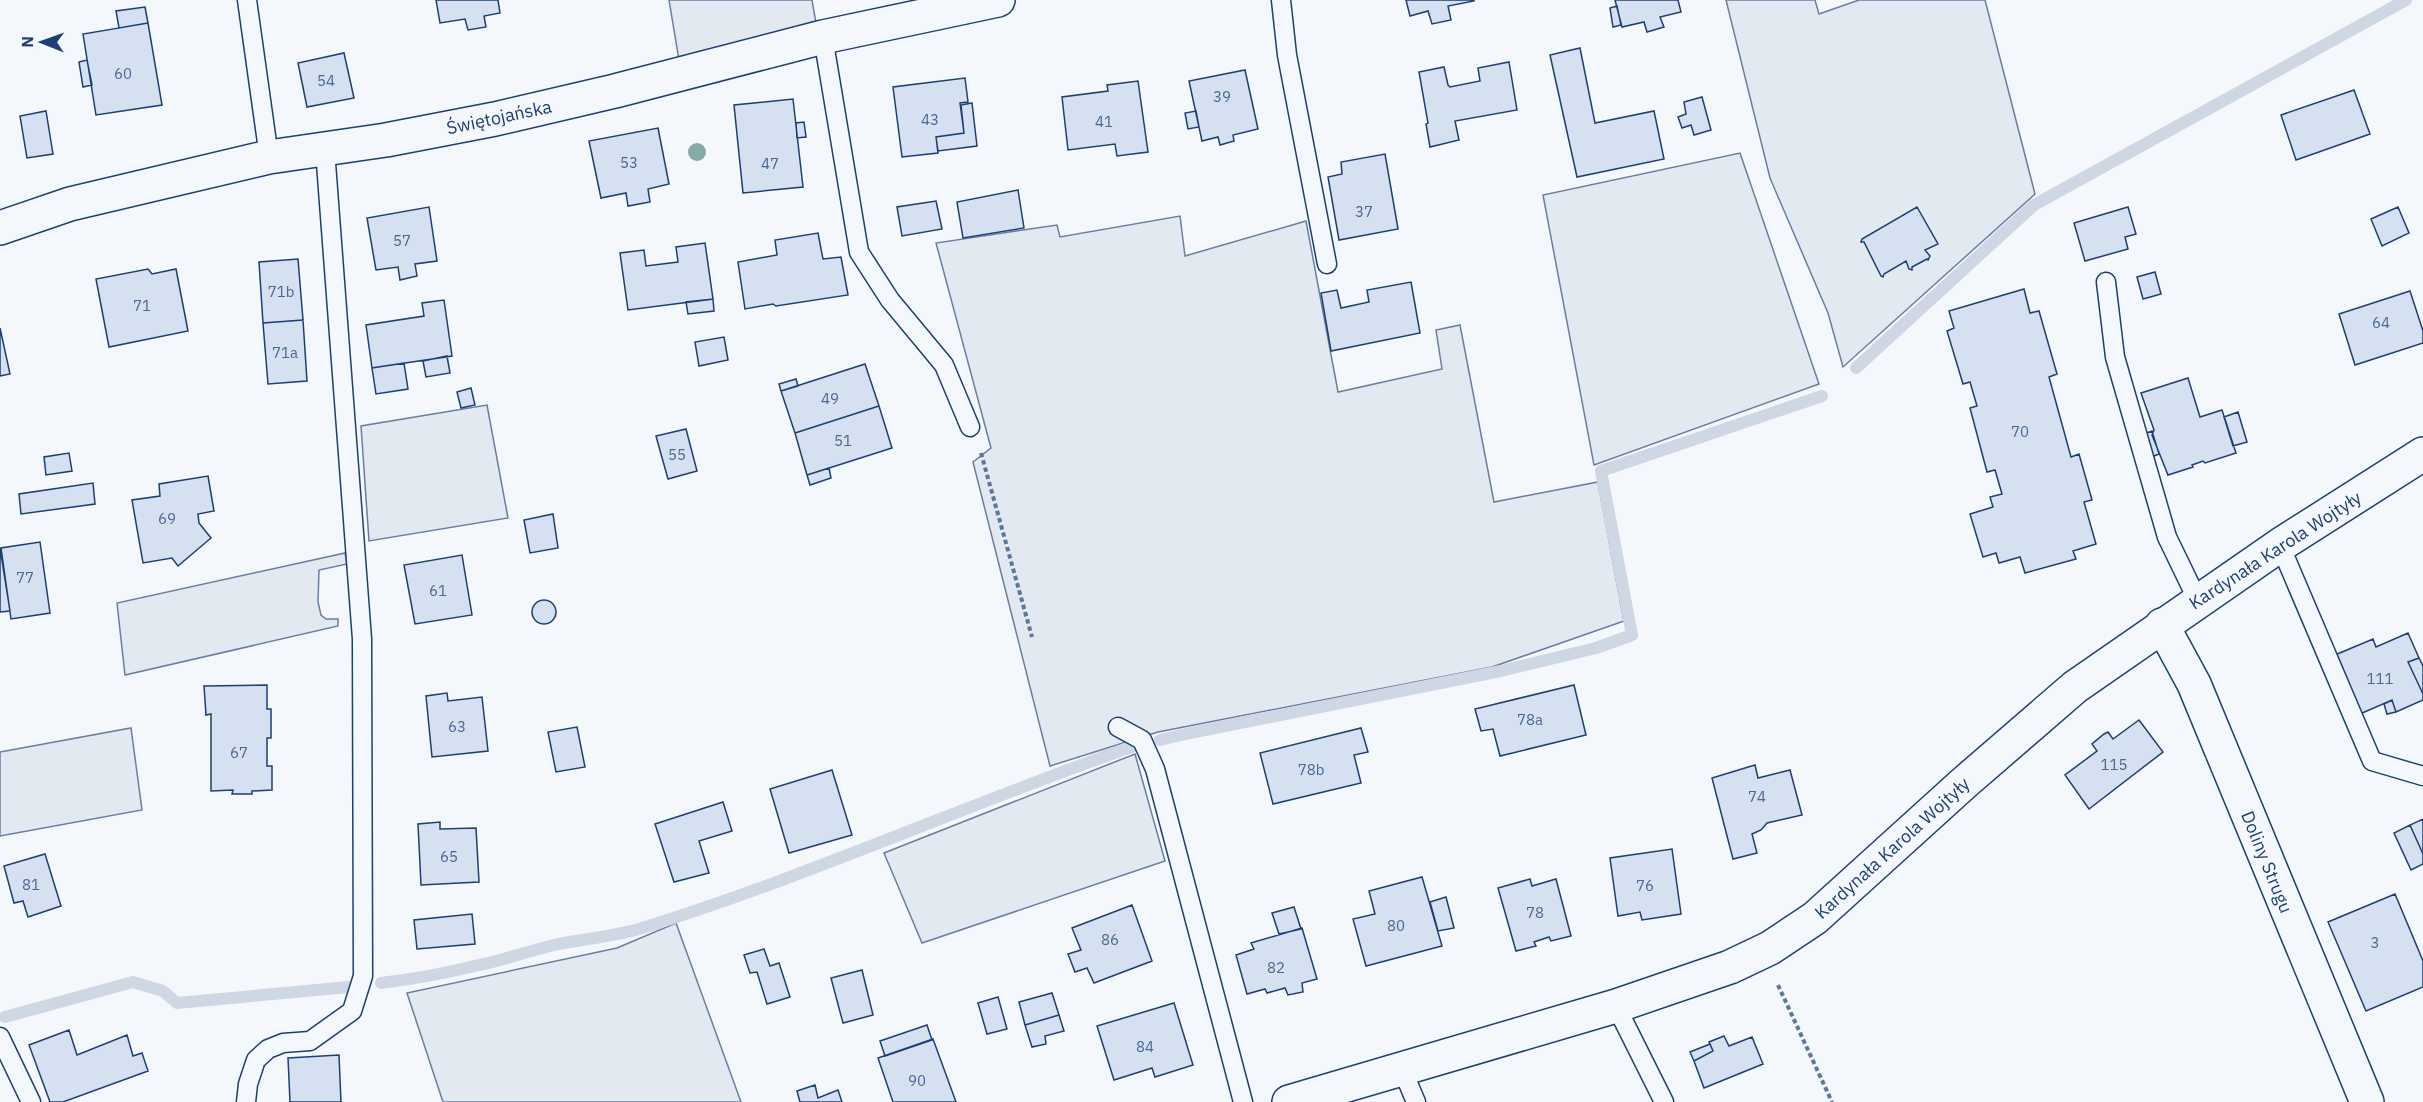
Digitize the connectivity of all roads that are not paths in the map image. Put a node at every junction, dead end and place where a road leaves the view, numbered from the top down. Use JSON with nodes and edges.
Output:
{"nodes":[{"id":1,"x":247,"y":0,"type":"edge"},
{"id":2,"x":998,"y":0,"type":"edge"},
{"id":3,"x":1281,"y":0,"type":"edge"},
{"id":4,"x":823,"y":37,"type":"junction"},
{"id":5,"x":326,"y":150,"type":"junction"},
{"id":6,"x":269,"y":157,"type":"junction"},
{"id":7,"x":0,"y":228,"type":"edge"},
{"id":8,"x":1327,"y":264,"type":"dead end"},
{"id":9,"x":2106,"y":282,"type":"dead end"},
{"id":10,"x":970,"y":427,"type":"road end"},
{"id":11,"x":2421,"y":456,"type":"edge"},
{"id":12,"x":2280,"y":545,"type":"junction"},
{"id":13,"x":2198,"y":601,"type":"junction"},
{"id":14,"x":2162,"y":625,"type":"junction"},
{"id":15,"x":1118,"y":727,"type":"dead end"},
{"id":16,"x":2423,"y":776,"type":"edge"},
{"id":17,"x":1616,"y":1006,"type":"junction"},
{"id":18,"x":0,"y":1037,"type":"edge"},
{"id":19,"x":1402,"y":1069,"type":"junction"},
{"id":20,"x":31,"y":1102,"type":"edge"},
{"id":21,"x":246,"y":1102,"type":"edge"},
{"id":22,"x":1243,"y":1102,"type":"edge"},
{"id":23,"x":1289,"y":1102,"type":"edge"},
{"id":24,"x":1416,"y":1102,"type":"edge"},
{"id":25,"x":1664,"y":1102,"type":"edge"},
{"id":26,"x":2367,"y":1102,"type":"edge"}],
"edges":[{"from":1,"to":6,"type":"lane"},
{"from":2,"to":4,"type":"street","name":"Świętojańska"},
{"from":3,"to":8,"type":"lane"},
{"from":4,"to":5,"type":"street","name":"Świętojańska"},
{"from":4,"to":10,"type":"lane"},
{"from":5,"to":6,"type":"street","name":"Świętojańska"},
{"from":5,"to":21,"type":"lane"},
{"from":6,"to":7,"type":"street","name":"Świętojańska"},
{"from":9,"to":13,"type":"lane"},
{"from":11,"to":12,"type":"street","name":"Kardynała Karola Wojtyły"},
{"from":12,"to":13,"type":"street","name":"Kardynała Karola Wojtyły"},
{"from":12,"to":16,"type":"lane"},
{"from":13,"to":14,"type":"street","name":"Kardynała Karola Wojtyły"},
{"from":14,"to":17,"type":"street","name":"Kardynała Karola Wojtyły"},
{"from":14,"to":26,"type":"street","name":"Doliny Strugu"},
{"from":15,"to":22,"type":"lane"},
{"from":17,"to":19,"type":"street","name":"Kardynała Karola Wojtyły"},
{"from":17,"to":25,"type":"lane"},
{"from":18,"to":20,"type":"lane"},
{"from":19,"to":23,"type":"street","name":"Kardynała Karola Wojtyły"},
{"from":19,"to":24,"type":"lane"}]}
